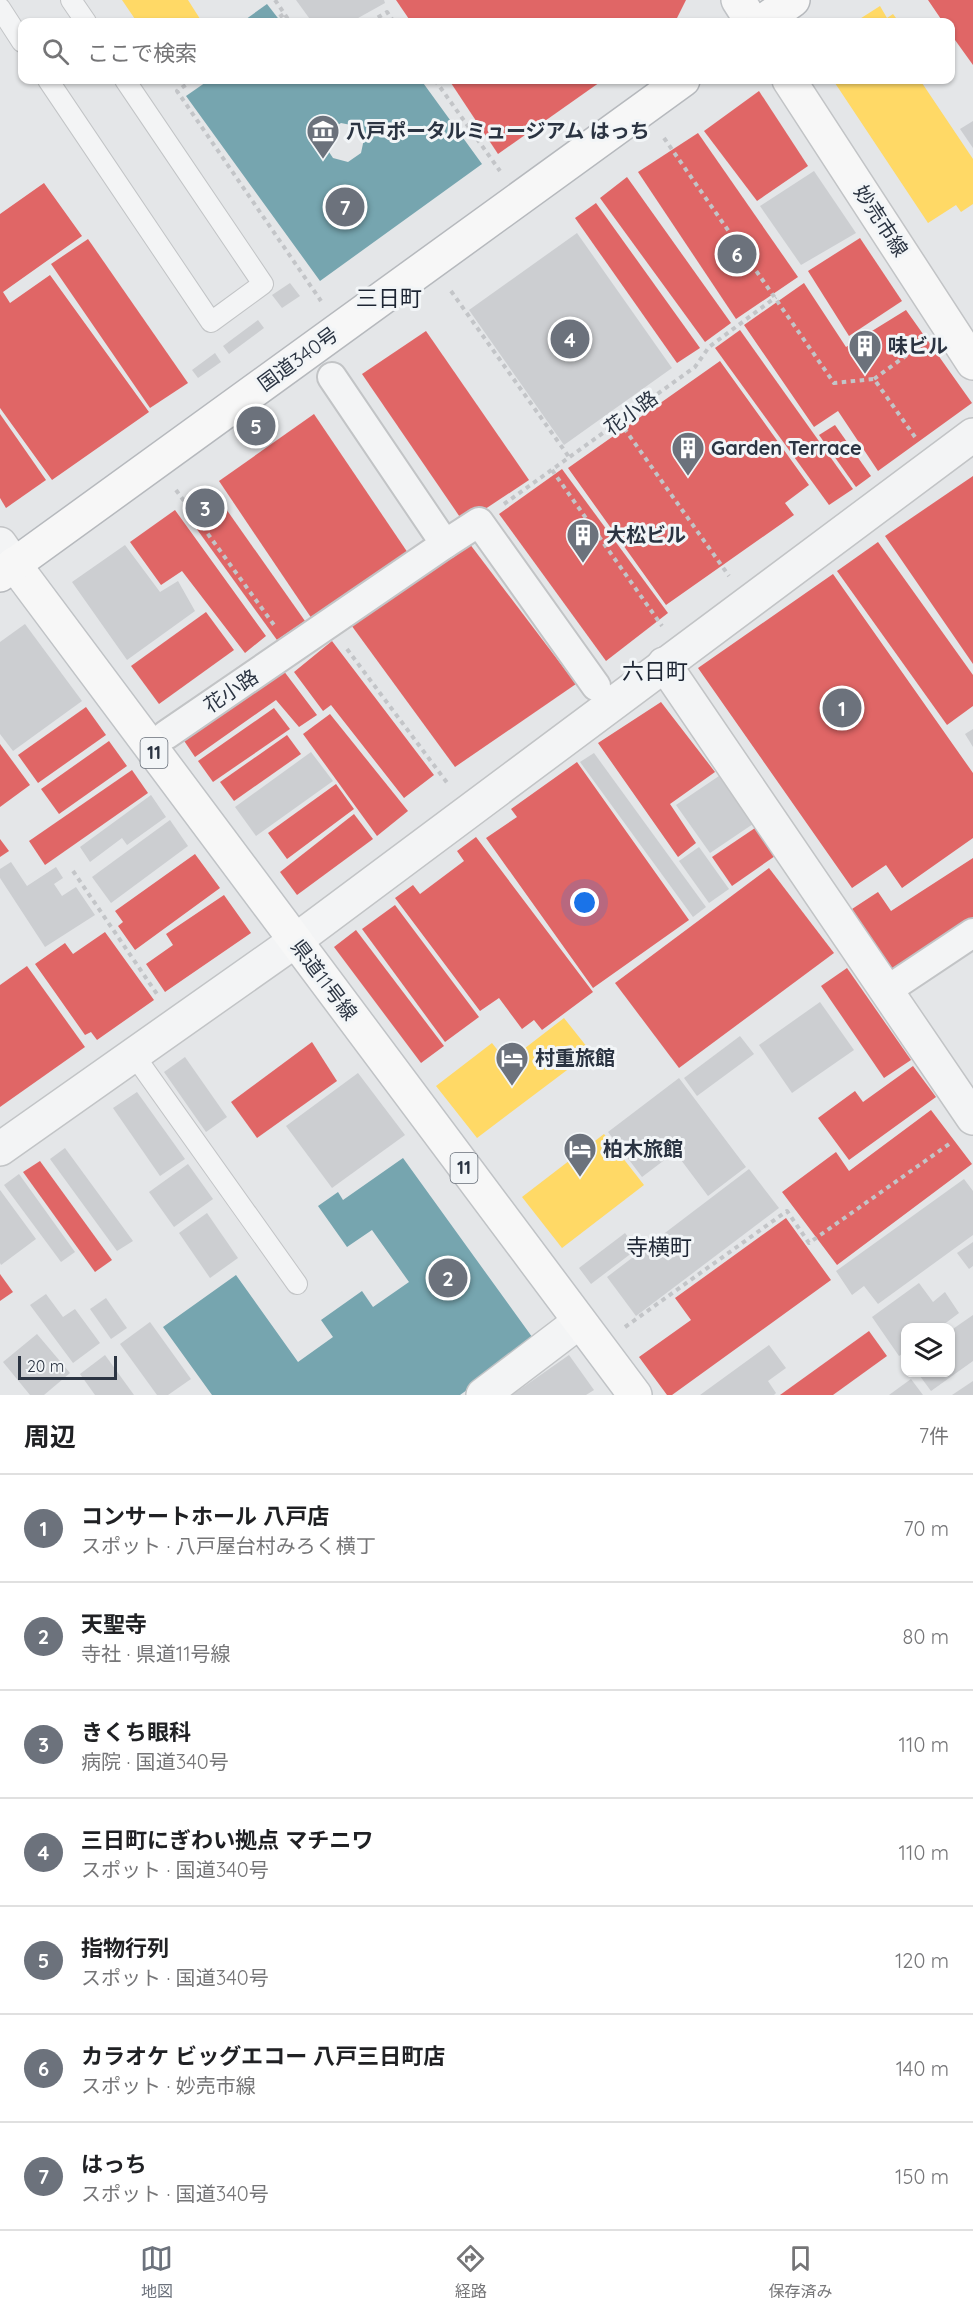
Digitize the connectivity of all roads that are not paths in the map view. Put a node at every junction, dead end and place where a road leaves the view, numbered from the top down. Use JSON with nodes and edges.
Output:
{"nodes":[{"id":1,"x":71,"y":0,"type":"edge"},
{"id":2,"x":738,"y":0,"type":"edge"},
{"id":3,"x":793,"y":0,"type":"edge"},
{"id":4,"x":0,"y":8,"type":"edge"},
{"id":5,"x":83,"y":18,"type":"edge"},
{"id":6,"x":749,"y":18,"type":"edge"},
{"id":7,"x":768,"y":18,"type":"edge"},
{"id":8,"x":18,"y":36,"type":"edge"},
{"id":9,"x":51,"y":84,"type":"edge"},
{"id":10,"x":128,"y":84,"type":"edge"},
{"id":11,"x":677,"y":84,"type":"edge"},
{"id":12,"x":792,"y":84,"type":"edge"},
{"id":13,"x":973,"y":363,"type":"edge"},
{"id":14,"x":332,"y":377,"type":"dead end"},
{"id":15,"x":973,"y":435,"type":"edge"},
{"id":16,"x":445,"y":544,"type":"junction"},
{"id":17,"x":5,"y":561,"type":"edge"},
{"id":18,"x":665,"y":649,"type":"junction"},
{"id":19,"x":596,"y":686,"type":"dead end"},
{"id":20,"x":166,"y":735,"type":"dead end"},
{"id":21,"x":973,"y":933,"type":"edge"},
{"id":22,"x":295,"y":942,"type":"junction"},
{"id":23,"x":886,"y":991,"type":"junction"},
{"id":24,"x":134,"y":1055,"type":"junction"},
{"id":25,"x":963,"y":1129,"type":"edge"},
{"id":26,"x":0,"y":1149,"type":"edge"},
{"id":27,"x":297,"y":1284,"type":"dead end"},
{"id":28,"x":579,"y":1322,"type":"junction"},
{"id":29,"x":483,"y":1395,"type":"edge"},
{"id":30,"x":635,"y":1395,"type":"edge"}],
"edges":[{"from":1,"to":5,"type":"lane"},
{"from":2,"to":6,"type":"main road"},
{"from":3,"to":7,"type":"main road"},
{"from":4,"to":8,"type":"lane"},
{"from":9,"to":10,"type":"lane"},
{"from":11,"to":17,"type":"main road","name":"国道340号"},
{"from":12,"to":13,"type":"main road","name":"妙売市線"},
{"from":14,"to":16,"type":"street"},
{"from":15,"to":18,"type":"street"},
{"from":16,"to":19,"type":"street","name":"花小路"},
{"from":16,"to":20,"type":"street","name":"花小路"},
{"from":17,"to":22,"type":"main road","name":"県道11号線","number":"11"},
{"from":18,"to":22,"type":"street"},
{"from":18,"to":23,"type":"street"},
{"from":21,"to":23,"type":"street"},
{"from":22,"to":24,"type":"street"},
{"from":22,"to":28,"type":"main road","name":"県道11号線","number":"11"},
{"from":23,"to":25,"type":"street"},
{"from":24,"to":26,"type":"street"},
{"from":24,"to":27,"type":"lane"},
{"from":28,"to":29,"type":"street"},
{"from":28,"to":30,"type":"main road","name":"県道11号線","number":"11"}]}
